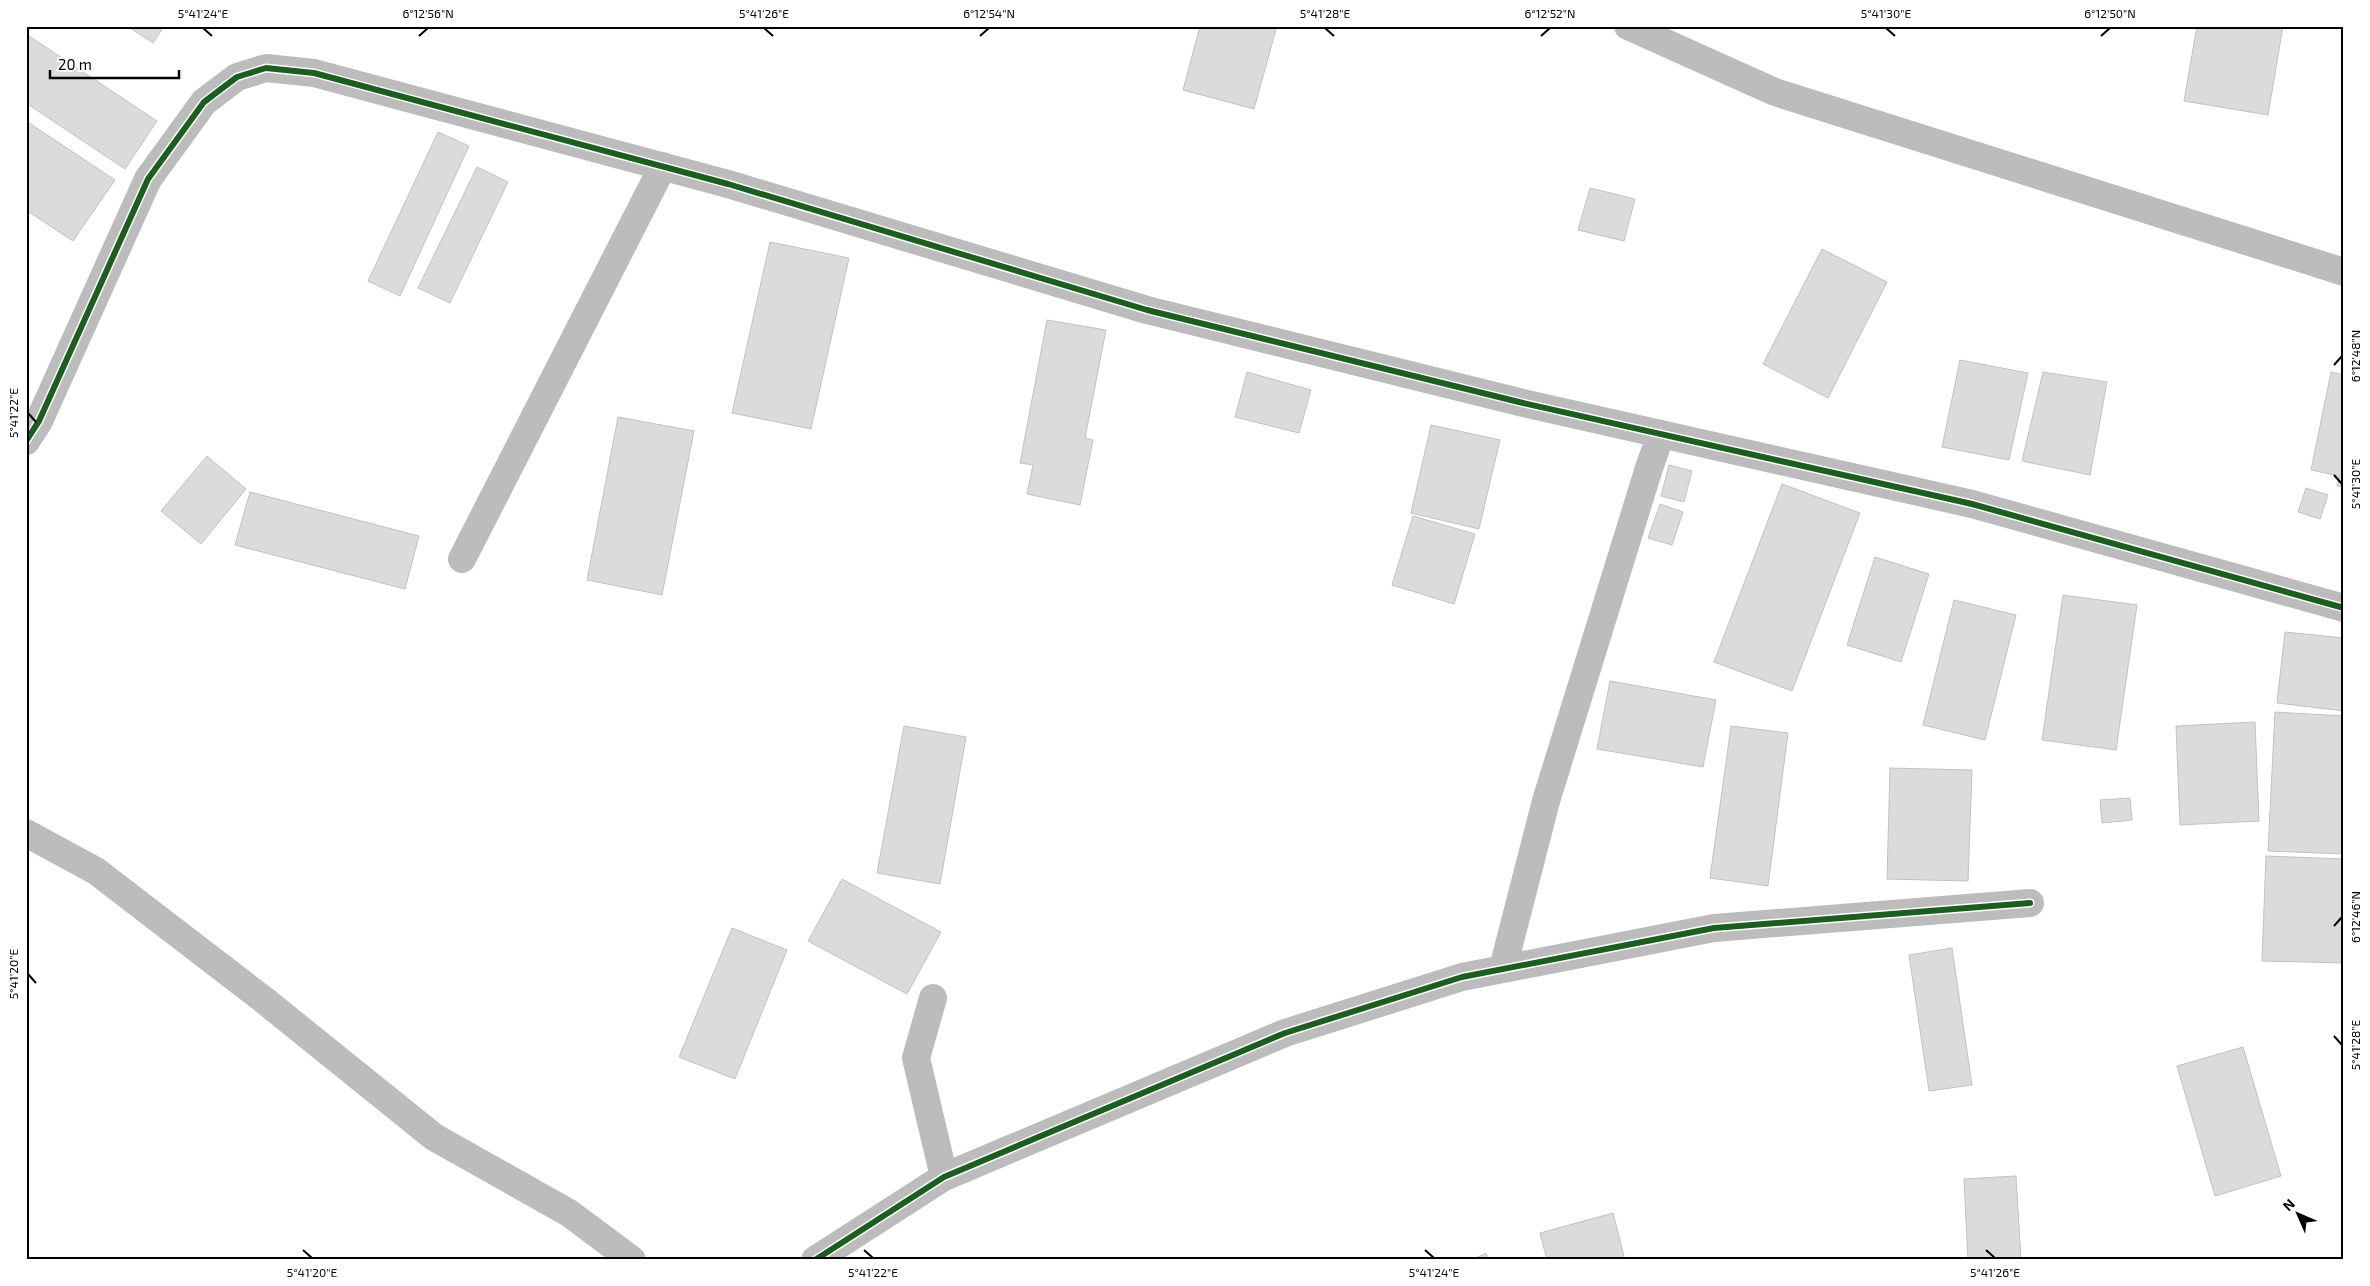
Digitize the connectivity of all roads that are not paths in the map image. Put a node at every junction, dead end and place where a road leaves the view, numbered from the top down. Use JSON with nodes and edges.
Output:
{"nodes":[{"id":1,"x":1628,"y":26,"type":"edge"},
{"id":2,"x":663,"y":166,"type":"junction"},
{"id":3,"x":2344,"y":272,"type":"edge"},
{"id":4,"x":1661,"y":434,"type":"junction"},
{"id":5,"x":26,"y":441,"type":"edge"},
{"id":6,"x":462,"y":559,"type":"dead end"},
{"id":7,"x":2344,"y":608,"type":"edge"},
{"id":8,"x":26,"y":833,"type":"edge"},
{"id":9,"x":2030,"y":903,"type":"dead end"},
{"id":10,"x":1504,"y":968,"type":"junction"},
{"id":11,"x":933,"y":998,"type":"dead end"},
{"id":12,"x":944,"y":1176,"type":"junction"},
{"id":13,"x":632,"y":1260,"type":"edge"},
{"id":14,"x":815,"y":1260,"type":"edge"}],
"edges":[{"from":1,"to":3,"type":"street"},
{"from":2,"to":4,"type":"street"},
{"from":2,"to":5,"type":"street"},
{"from":2,"to":6,"type":"street"},
{"from":4,"to":7,"type":"street"},
{"from":4,"to":10,"type":"street"},
{"from":8,"to":13,"type":"street"},
{"from":9,"to":10,"type":"street"},
{"from":10,"to":12,"type":"street"},
{"from":11,"to":12,"type":"street"},
{"from":12,"to":14,"type":"street"}]}
